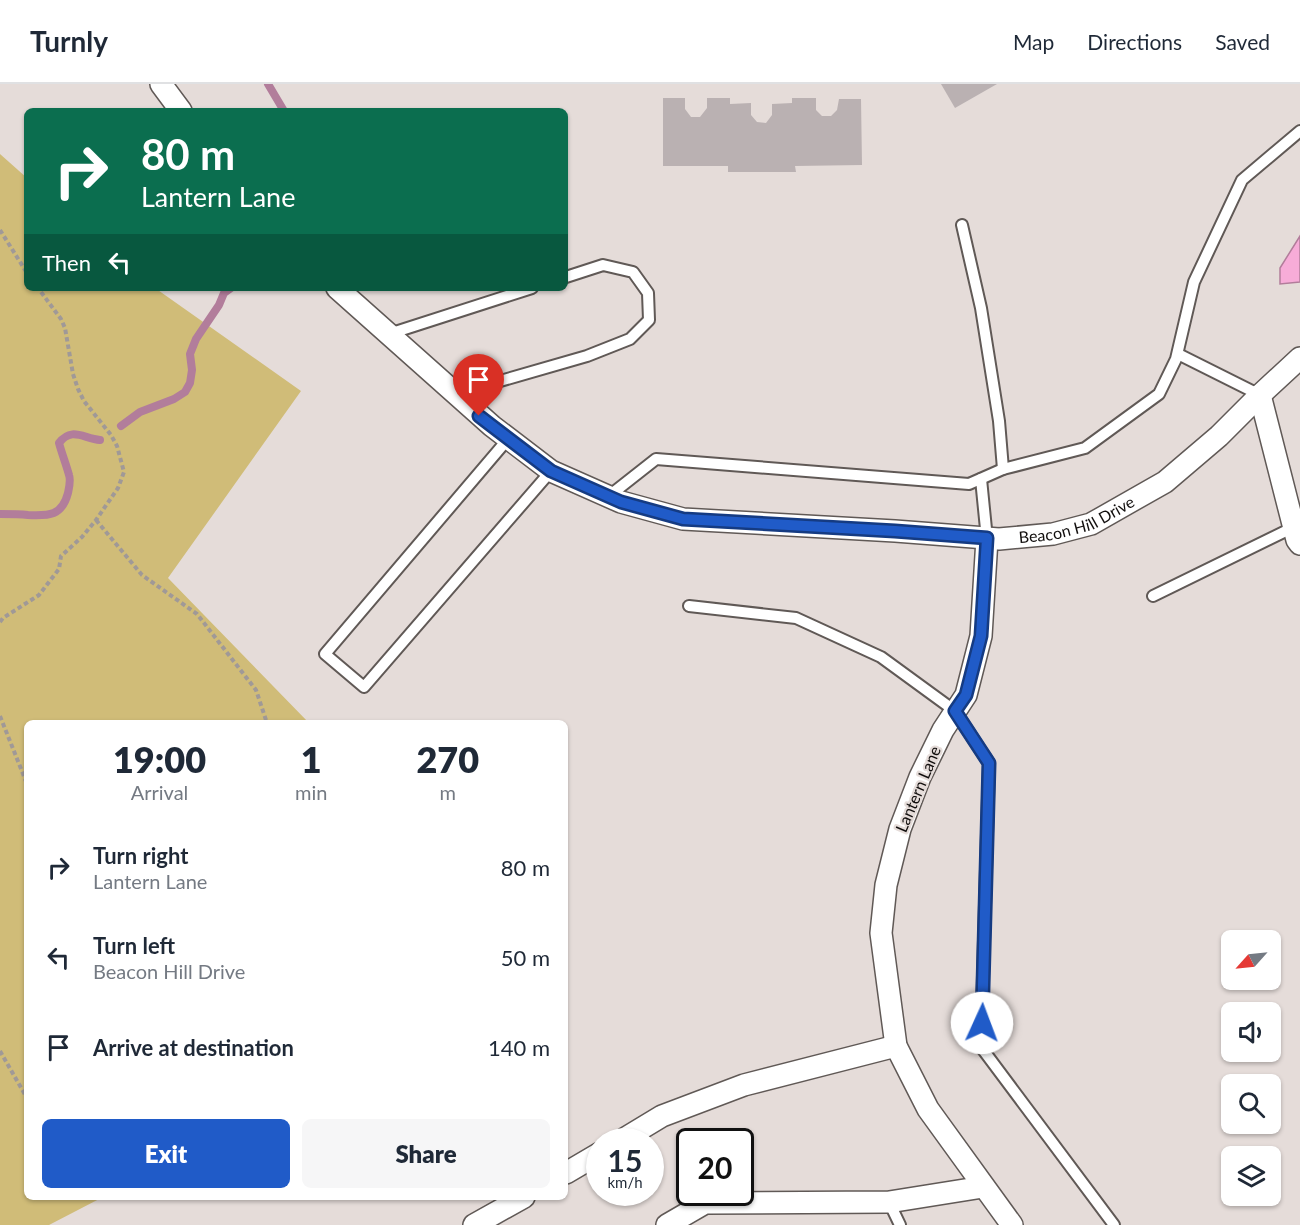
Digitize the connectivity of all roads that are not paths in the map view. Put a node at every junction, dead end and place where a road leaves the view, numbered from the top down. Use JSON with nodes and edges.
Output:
{"nodes":[{"id":1,"x":161,"y":84,"type":"edge"},
{"id":2,"x":179,"y":108,"type":"edge"},
{"id":3,"x":1300,"y":131,"type":"edge"},
{"id":4,"x":962,"y":225,"type":"dead end"},
{"id":5,"x":568,"y":276,"type":"edge"},
{"id":6,"x":340,"y":291,"type":"edge"},
{"id":7,"x":523,"y":291,"type":"edge"},
{"id":8,"x":388,"y":334,"type":"junction"},
{"id":9,"x":1178,"y":354,"type":"junction"},
{"id":10,"x":1300,"y":358,"type":"edge"},
{"id":11,"x":455,"y":394,"type":"junction"},
{"id":12,"x":1260,"y":395,"type":"junction"},
{"id":13,"x":508,"y":439,"type":"junction"},
{"id":14,"x":1003,"y":469,"type":"junction"},
{"id":15,"x":551,"y":471,"type":"junction"},
{"id":16,"x":981,"y":479,"type":"junction"},
{"id":17,"x":609,"y":496,"type":"junction"},
{"id":18,"x":1297,"y":536,"type":"edge"},
{"id":19,"x":987,"y":538,"type":"junction"},
{"id":20,"x":1153,"y":596,"type":"dead end"},
{"id":21,"x":689,"y":606,"type":"dead end"},
{"id":22,"x":955,"y":711,"type":"junction"},
{"id":23,"x":896,"y":1046,"type":"junction"},
{"id":24,"x":642,"y":1128,"type":"edge"},
{"id":25,"x":586,"y":1161,"type":"edge"},
{"id":26,"x":568,"y":1172,"type":"edge"},
{"id":27,"x":983,"y":1187,"type":"junction"},
{"id":28,"x":519,"y":1200,"type":"edge"},
{"id":29,"x":889,"y":1202,"type":"junction"},
{"id":30,"x":474,"y":1225,"type":"edge"},
{"id":31,"x":667,"y":1225,"type":"edge"},
{"id":32,"x":900,"y":1225,"type":"edge"},
{"id":33,"x":1012,"y":1225,"type":"edge"},
{"id":34,"x":1114,"y":1225,"type":"edge"}],
"edges":[{"from":1,"to":2,"type":"street"},
{"from":3,"to":9,"type":"lane"},
{"from":4,"to":14,"type":"lane"},
{"from":5,"to":11,"type":"lane"},
{"from":6,"to":8,"type":"street","name":"Beacon Hill Drive"},
{"from":7,"to":8,"type":"lane"},
{"from":8,"to":11,"type":"street","name":"Beacon Hill Drive"},
{"from":9,"to":12,"type":"lane"},
{"from":9,"to":14,"type":"lane"},
{"from":10,"to":12,"type":"street","name":"Beacon Hill Drive"},
{"from":11,"to":13,"type":"street","name":"Beacon Hill Drive"},
{"from":12,"to":18,"type":"street"},
{"from":12,"to":19,"type":"street","name":"Beacon Hill Drive"},
{"from":13,"to":15,"type":"street","name":"Beacon Hill Drive"},
{"from":13,"to":15,"type":"lane"},
{"from":14,"to":16,"type":"lane"},
{"from":15,"to":17,"type":"street","name":"Beacon Hill Drive"},
{"from":16,"to":17,"type":"lane"},
{"from":16,"to":19,"type":"lane"},
{"from":17,"to":19,"type":"street","name":"Beacon Hill Drive"},
{"from":18,"to":20,"type":"lane"},
{"from":19,"to":22,"type":"street","name":"Lantern Lane"},
{"from":21,"to":22,"type":"lane"},
{"from":22,"to":23,"type":"street","name":"Lantern Lane"},
{"from":22,"to":34,"type":"lane"},
{"from":23,"to":24,"type":"street"},
{"from":23,"to":27,"type":"street","name":"Lantern Lane"},
{"from":25,"to":26,"type":"street"},
{"from":27,"to":29,"type":"street"},
{"from":27,"to":33,"type":"street","name":"Lantern Lane"},
{"from":28,"to":30,"type":"street"},
{"from":29,"to":31,"type":"street"},
{"from":29,"to":32,"type":"lane"}]}
